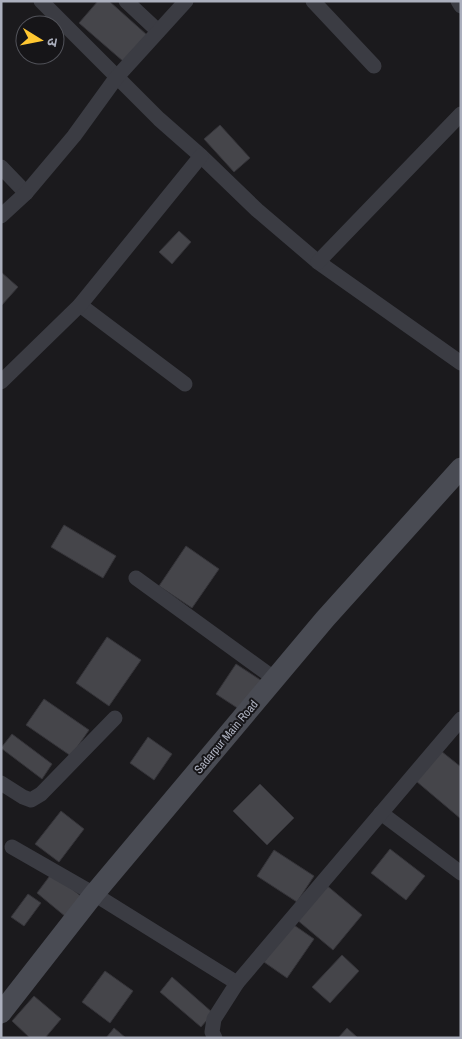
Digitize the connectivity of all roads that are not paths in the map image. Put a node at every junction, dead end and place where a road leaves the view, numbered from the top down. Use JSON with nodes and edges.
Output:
{"nodes":[{"id":1,"x":41,"y":1,"type":"edge"},
{"id":2,"x":126,"y":1,"type":"edge"},
{"id":3,"x":186,"y":1,"type":"edge"},
{"id":4,"x":313,"y":1,"type":"edge"},
{"id":5,"x":458,"y":1,"type":"edge"},
{"id":6,"x":461,"y":6,"type":"edge"},
{"id":7,"x":158,"y":31,"type":"junction"},
{"id":8,"x":374,"y":66,"type":"dead end"},
{"id":9,"x":116,"y":78,"type":"junction"},
{"id":10,"x":461,"y":114,"type":"edge"},
{"id":11,"x":201,"y":156,"type":"junction"},
{"id":12,"x":1,"y":167,"type":"edge"},
{"id":13,"x":26,"y":193,"type":"junction"},
{"id":14,"x":1,"y":216,"type":"edge"},
{"id":15,"x":318,"y":262,"type":"junction"},
{"id":16,"x":80,"y":305,"type":"junction"},
{"id":17,"x":461,"y":363,"type":"edge"},
{"id":18,"x":1,"y":382,"type":"edge"},
{"id":19,"x":185,"y":384,"type":"dead end"},
{"id":20,"x":460,"y":471,"type":"edge"},
{"id":21,"x":136,"y":578,"type":"dead end"},
{"id":22,"x":275,"y":679,"type":"junction"},
{"id":23,"x":115,"y":718,"type":"dead end"},
{"id":24,"x":461,"y":719,"type":"edge"},
{"id":25,"x":1,"y":783,"type":"edge"},
{"id":26,"x":381,"y":813,"type":"junction"},
{"id":27,"x":12,"y":847,"type":"dead end"},
{"id":28,"x":461,"y":874,"type":"edge"},
{"id":29,"x":94,"y":894,"type":"junction"},
{"id":30,"x":237,"y":983,"type":"junction"},
{"id":31,"x":1,"y":1013,"type":"edge"},
{"id":32,"x":215,"y":1038,"type":"edge"}],
"edges":[{"from":1,"to":9,"type":"street"},
{"from":2,"to":7,"type":"street"},
{"from":3,"to":7,"type":"street"},
{"from":4,"to":8,"type":"street"},
{"from":5,"to":6,"type":"street"},
{"from":7,"to":9,"type":"street"},
{"from":9,"to":11,"type":"street"},
{"from":9,"to":13,"type":"street"},
{"from":10,"to":15,"type":"street"},
{"from":11,"to":15,"type":"street"},
{"from":11,"to":16,"type":"street"},
{"from":12,"to":13,"type":"street"},
{"from":13,"to":14,"type":"street"},
{"from":15,"to":17,"type":"street"},
{"from":16,"to":18,"type":"street"},
{"from":16,"to":19,"type":"street"},
{"from":20,"to":22,"type":"street","name":"Sadarpur Main Road"},
{"from":21,"to":22,"type":"street"},
{"from":22,"to":29,"type":"street","name":"Sadarpur Main Road"},
{"from":23,"to":25,"type":"street"},
{"from":24,"to":26,"type":"street"},
{"from":26,"to":28,"type":"street"},
{"from":26,"to":30,"type":"street"},
{"from":27,"to":29,"type":"street"},
{"from":29,"to":30,"type":"street"},
{"from":29,"to":31,"type":"street","name":"Sadarpur Main Road"},
{"from":30,"to":32,"type":"street"}]}
